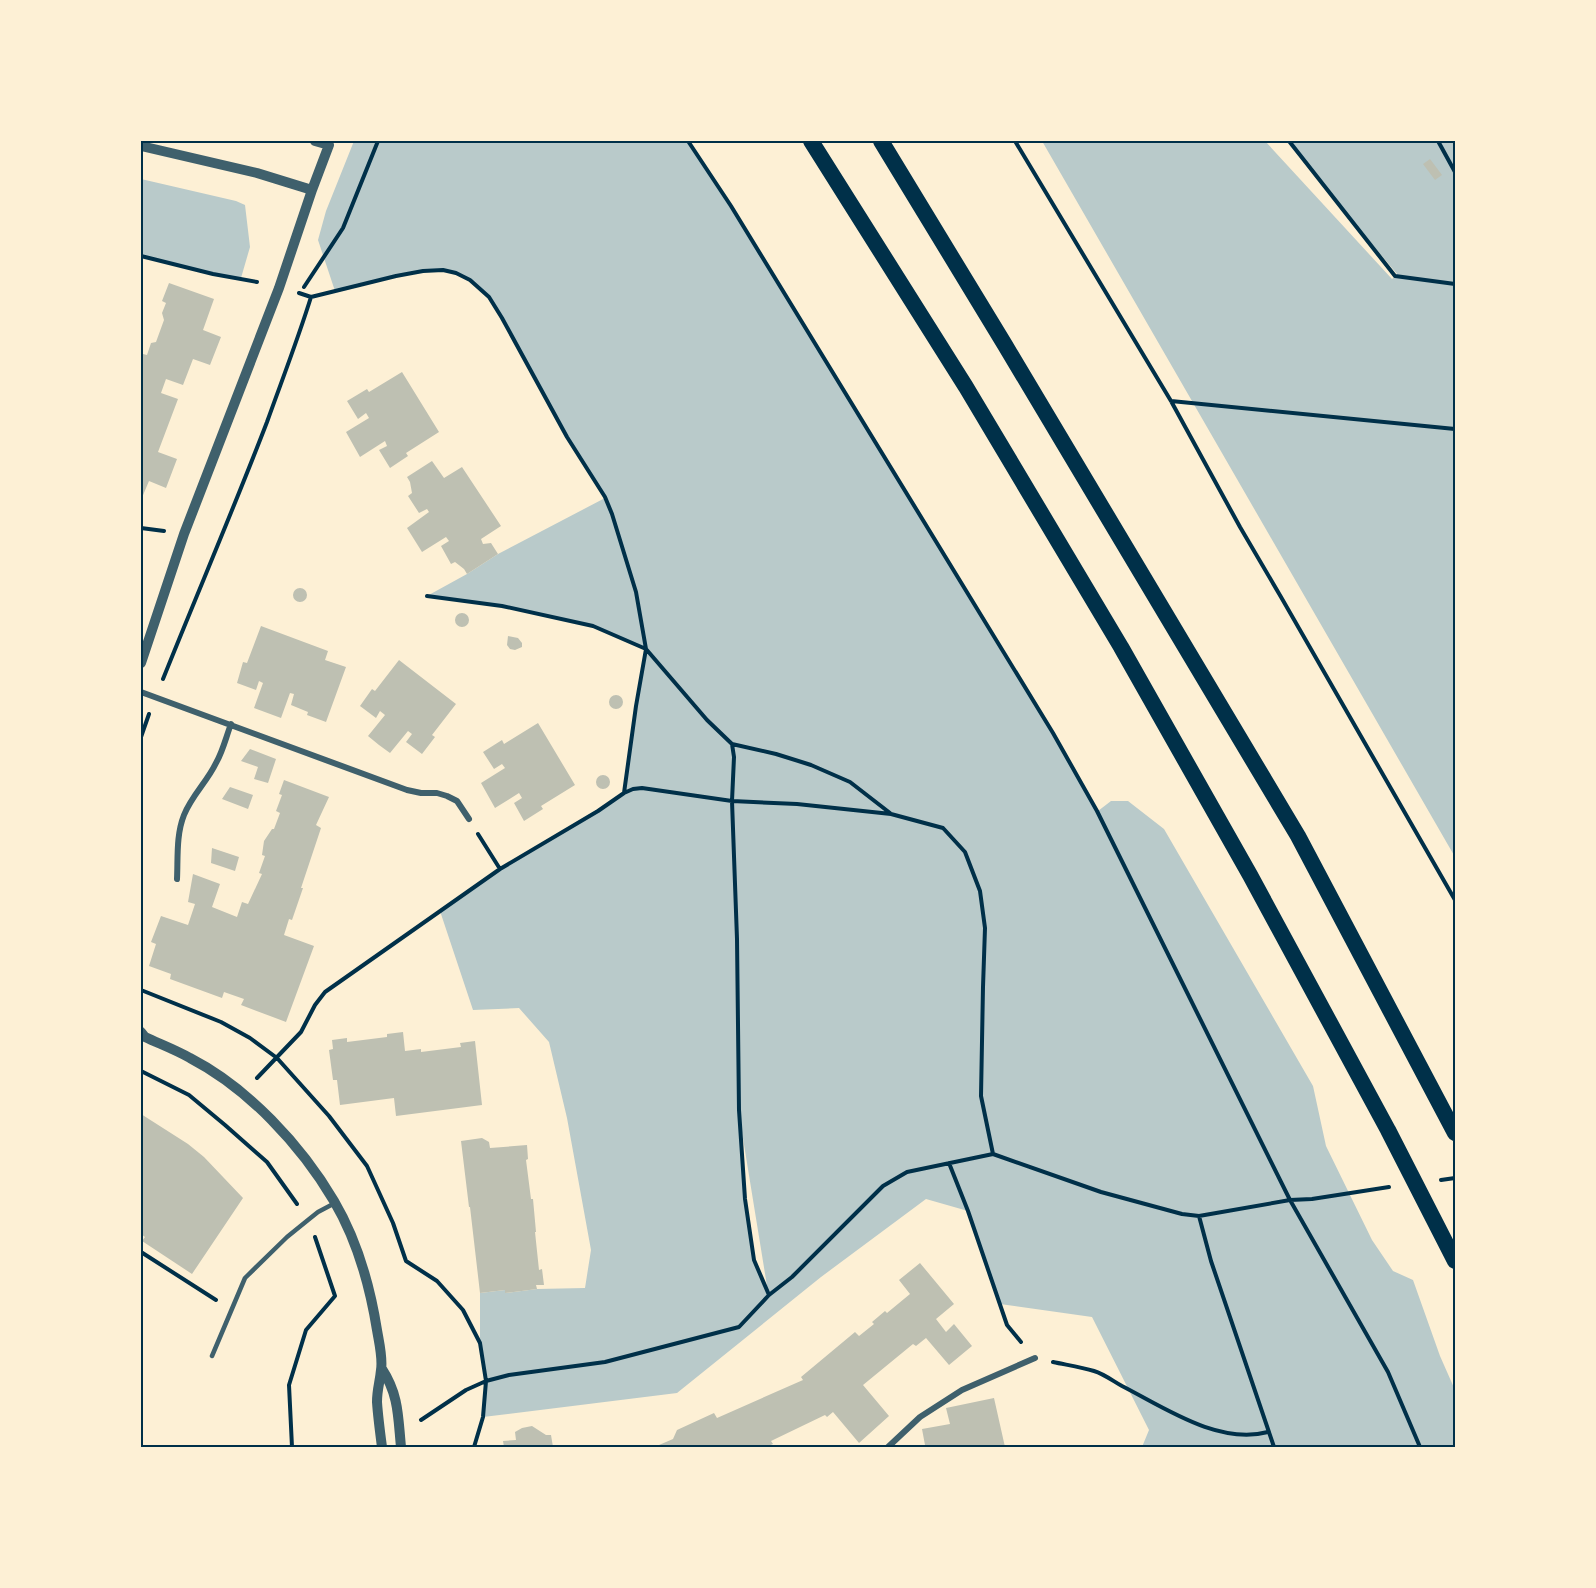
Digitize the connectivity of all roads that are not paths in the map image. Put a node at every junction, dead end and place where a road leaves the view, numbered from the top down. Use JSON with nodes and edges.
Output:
{"nodes":[{"id":1,"x":315,"y":141,"type":"edge"},
{"id":2,"x":811,"y":141,"type":"edge"},
{"id":3,"x":880,"y":141,"type":"edge"},
{"id":4,"x":331,"y":143,"type":"edge"},
{"id":5,"x":141,"y":146,"type":"edge"},
{"id":6,"x":312,"y":190,"type":"junction"},
{"id":7,"x":141,"y":663,"type":"edge"},
{"id":8,"x":141,"y":692,"type":"edge"},
{"id":9,"x":231,"y":724,"type":"junction"},
{"id":10,"x":469,"y":819,"type":"road end"},
{"id":11,"x":177,"y":879,"type":"dead end"},
{"id":12,"x":142,"y":1036,"type":"edge"},
{"id":13,"x":1455,"y":1133,"type":"edge"},
{"id":14,"x":335,"y":1203,"type":"junction"},
{"id":15,"x":1455,"y":1261,"type":"edge"},
{"id":16,"x":212,"y":1356,"type":"dead end"},
{"id":17,"x":1035,"y":1358,"type":"road end"},
{"id":18,"x":382,"y":1370,"type":"junction"},
{"id":19,"x":382,"y":1447,"type":"edge"},
{"id":20,"x":401,"y":1447,"type":"edge"},
{"id":21,"x":888,"y":1447,"type":"edge"}],
"edges":[{"from":1,"to":4,"type":"street"},
{"from":2,"to":15,"type":"highway"},
{"from":3,"to":13,"type":"highway"},
{"from":4,"to":6,"type":"street"},
{"from":5,"to":6,"type":"street"},
{"from":6,"to":7,"type":"street"},
{"from":8,"to":9,"type":"street"},
{"from":9,"to":10,"type":"street"},
{"from":9,"to":11,"type":"street"},
{"from":12,"to":14,"type":"street"},
{"from":14,"to":16,"type":"lane"},
{"from":14,"to":18,"type":"street"},
{"from":17,"to":21,"type":"street"},
{"from":18,"to":19,"type":"street"},
{"from":18,"to":20,"type":"street"}]}
